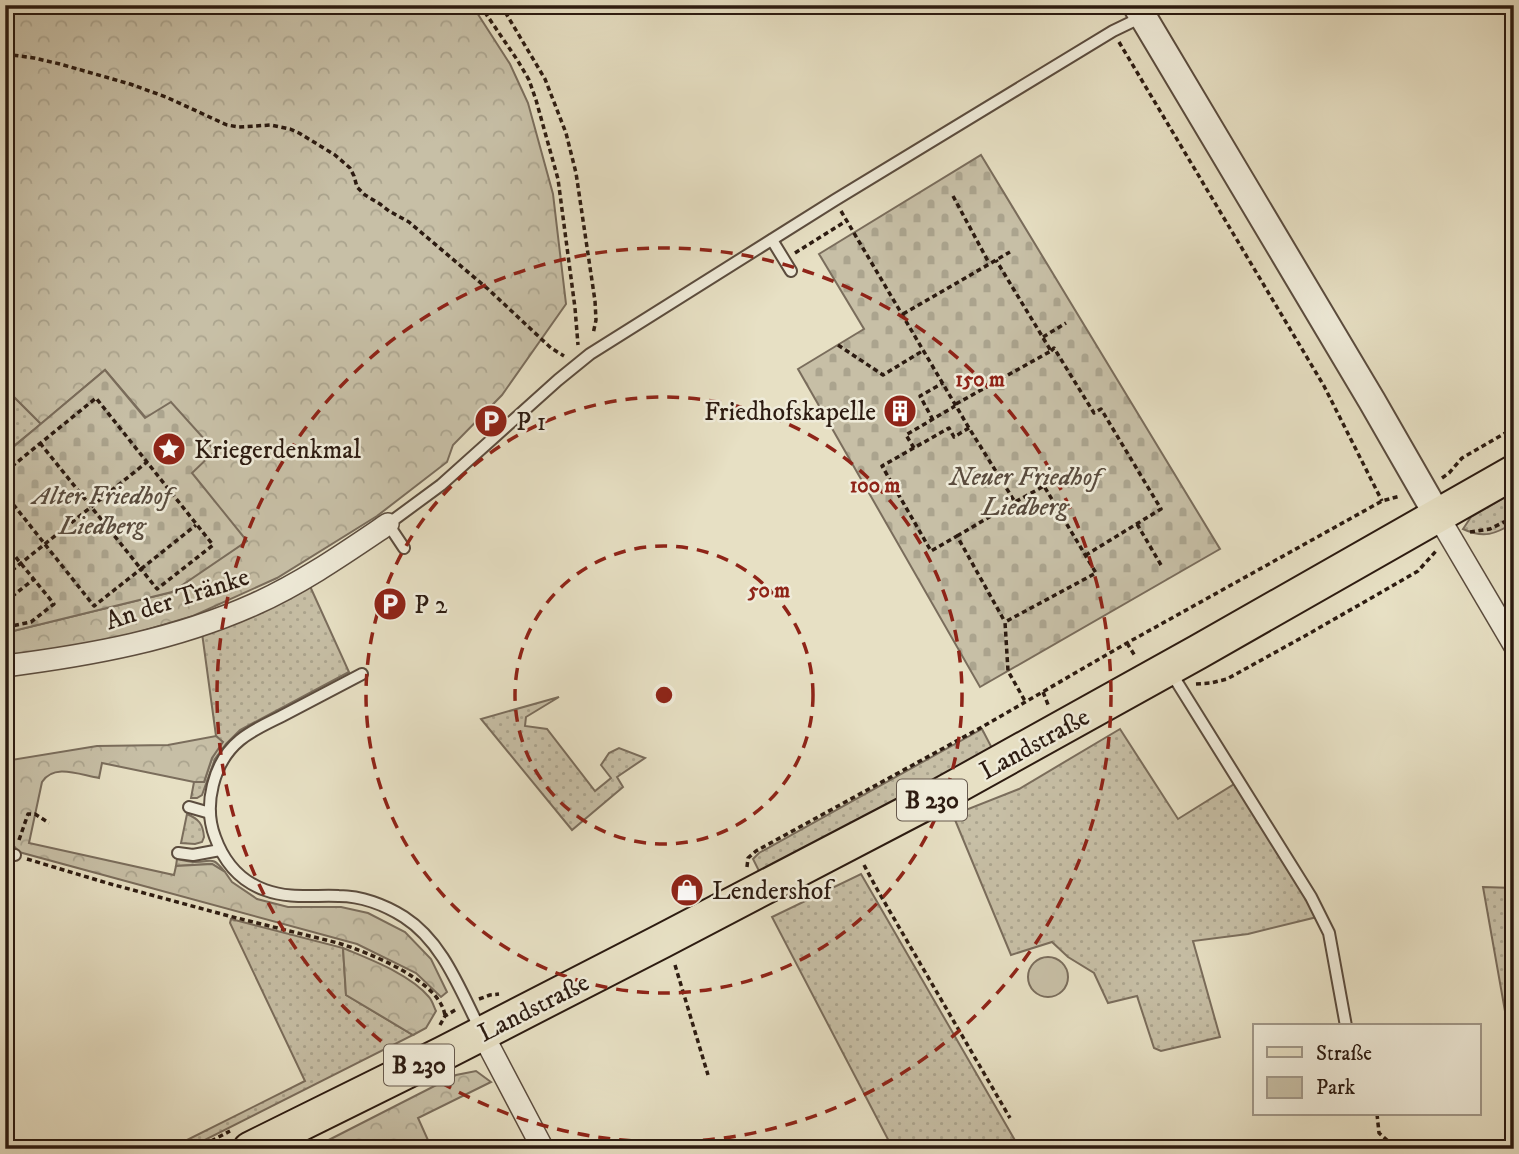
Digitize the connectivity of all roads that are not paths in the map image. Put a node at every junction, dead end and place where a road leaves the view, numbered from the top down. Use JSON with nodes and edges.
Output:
{"nodes":[{"id":1,"x":1139,"y":11,"type":"edge"},
{"id":2,"x":772,"y":240,"type":"junction"},
{"id":3,"x":791,"y":271,"type":"dead end"},
{"id":4,"x":1514,"y":472,"type":"edge"},
{"id":5,"x":1430,"y":502,"type":"junction"},
{"id":6,"x":388,"y":524,"type":"junction"},
{"id":7,"x":404,"y":548,"type":"dead end"},
{"id":8,"x":1514,"y":645,"type":"edge"},
{"id":9,"x":5,"y":666,"type":"edge"},
{"id":10,"x":1168,"y":668,"type":"junction"},
{"id":11,"x":362,"y":674,"type":"dead end"},
{"id":12,"x":189,"y":807,"type":"dead end"},
{"id":13,"x":210,"y":813,"type":"junction"},
{"id":14,"x":220,"y":850,"type":"junction"},
{"id":15,"x":178,"y":853,"type":"dead end"},
{"id":16,"x":1346,"y":1024,"type":"edge"},
{"id":17,"x":482,"y":1033,"type":"junction"},
{"id":18,"x":250,"y":1149,"type":"edge"},
{"id":19,"x":543,"y":1149,"type":"edge"}],
"edges":[{"from":1,"to":2,"type":"lane"},
{"from":1,"to":5,"type":"street"},
{"from":2,"to":3,"type":"lane"},
{"from":2,"to":6,"type":"lane"},
{"from":4,"to":5,"type":"main road","number":"B 230"},
{"from":5,"to":8,"type":"street"},
{"from":5,"to":10,"type":"main road","name":"Landstraße","number":"B 230"},
{"from":6,"to":7,"type":"lane"},
{"from":6,"to":9,"type":"street","name":"An der Tränke"},
{"from":10,"to":16,"type":"lane"},
{"from":10,"to":17,"type":"main road","name":"Landstraße","number":"B 230"},
{"from":11,"to":13,"type":"lane"},
{"from":12,"to":13,"type":"lane"},
{"from":13,"to":14,"type":"lane"},
{"from":14,"to":15,"type":"lane"},
{"from":14,"to":17,"type":"lane"},
{"from":17,"to":18,"type":"main road","name":"Landstraße","number":"B 230"},
{"from":17,"to":19,"type":"street"}]}
